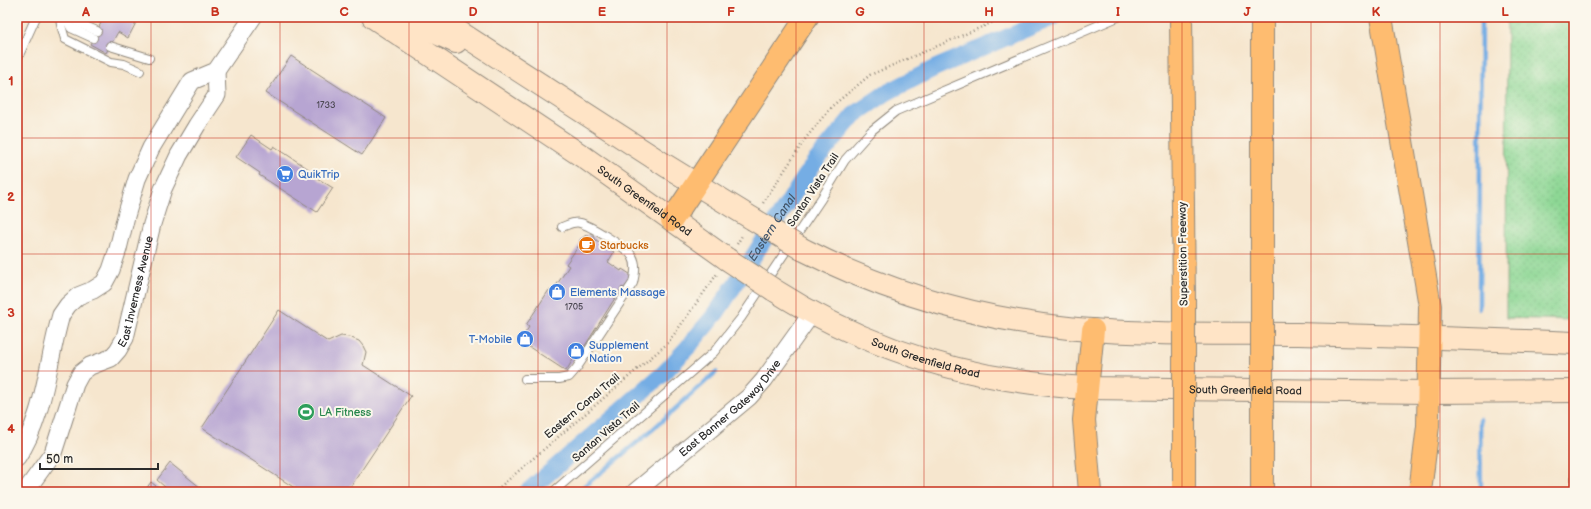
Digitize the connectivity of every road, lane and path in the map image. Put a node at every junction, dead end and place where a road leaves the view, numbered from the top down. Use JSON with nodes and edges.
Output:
{"nodes":[{"id":1,"x":36,"y":17,"type":"edge"},
{"id":2,"x":60,"y":17,"type":"edge"},
{"id":3,"x":65,"y":17,"type":"edge"},
{"id":4,"x":73,"y":17,"type":"edge"},
{"id":5,"x":253,"y":17,"type":"edge"},
{"id":6,"x":373,"y":17,"type":"edge"},
{"id":7,"x":407,"y":17,"type":"edge"},
{"id":8,"x":436,"y":17,"type":"edge"},
{"id":9,"x":806,"y":17,"type":"edge"},
{"id":10,"x":1005,"y":17,"type":"edge"},
{"id":11,"x":1118,"y":17,"type":"edge"},
{"id":12,"x":1181,"y":17,"type":"edge"},
{"id":13,"x":1262,"y":17,"type":"edge"},
{"id":14,"x":1382,"y":17,"type":"edge"},
{"id":15,"x":112,"y":43,"type":"dead end"},
{"id":16,"x":19,"y":55,"type":"dead end"},
{"id":17,"x":496,"y":56,"type":"junction"},
{"id":18,"x":149,"y":58,"type":"dead end"},
{"id":19,"x":140,"y":71,"type":"dead end"},
{"id":20,"x":216,"y":71,"type":"junction"},
{"id":21,"x":696,"y":183,"type":"junction"},
{"id":22,"x":756,"y":214,"type":"junction"},
{"id":23,"x":672,"y":220,"type":"junction"},
{"id":24,"x":562,"y":227,"type":"dead end"},
{"id":25,"x":727,"y":259,"type":"junction"},
{"id":26,"x":812,"y":313,"type":"junction"},
{"id":27,"x":1093,"y":330,"type":"junction"},
{"id":28,"x":1430,"y":337,"type":"junction"},
{"id":29,"x":1574,"y":343,"type":"edge"},
{"id":30,"x":525,"y":379,"type":"dead end"},
{"id":31,"x":1087,"y":388,"type":"junction"},
{"id":32,"x":1574,"y":391,"type":"edge"},
{"id":33,"x":1429,"y":392,"type":"junction"},
{"id":34,"x":17,"y":458,"type":"edge"},
{"id":35,"x":25,"y":492,"type":"edge"},
{"id":36,"x":494,"y":492,"type":"edge"},
{"id":37,"x":553,"y":492,"type":"edge"},
{"id":38,"x":635,"y":492,"type":"edge"},
{"id":39,"x":1090,"y":492,"type":"edge"},
{"id":40,"x":1184,"y":492,"type":"edge"},
{"id":41,"x":1262,"y":492,"type":"edge"},
{"id":42,"x":1420,"y":492,"type":"edge"}],
"edges":[{"from":1,"to":16,"type":"lane"},
{"from":2,"to":19,"type":"lane"},
{"from":3,"to":4,"type":"lane"},
{"from":5,"to":20,"type":"street"},
{"from":6,"to":23,"type":"main road","name":"South Greenfield Road"},
{"from":7,"to":17,"type":"main road"},
{"from":8,"to":17,"type":"main road"},
{"from":9,"to":21,"type":"highway"},
{"from":10,"to":22,"type":"path","name":"Eastern Canal Trail"},
{"from":11,"to":37,"type":"lane","name":"Santan Vista Trail"},
{"from":12,"to":40,"type":"highway","name":"Superstition Freeway","bridge":true},
{"from":13,"to":41,"type":"highway","bridge":true},
{"from":14,"to":28,"type":"highway"},
{"from":15,"to":18,"type":"lane"},
{"from":17,"to":21,"type":"main road"},
{"from":20,"to":34,"type":"street"},
{"from":20,"to":35,"type":"street","name":"East Inverness Avenue"},
{"from":21,"to":22,"type":"main road"},
{"from":21,"to":23,"type":"highway"},
{"from":22,"to":25,"type":"path","name":"Eastern Canal Trail"},
{"from":22,"to":27,"type":"main road","bridge":true},
{"from":23,"to":25,"type":"main road","name":"South Greenfield Road"},
{"from":24,"to":30,"type":"lane"},
{"from":25,"to":26,"type":"main road","name":"South Greenfield Road","bridge":true},
{"from":25,"to":36,"type":"path","name":"Eastern Canal Trail"},
{"from":26,"to":31,"type":"main road","name":"South Greenfield Road"},
{"from":26,"to":38,"type":"street","name":"East Banner Gateway Drive"},
{"from":27,"to":28,"type":"main road"},
{"from":27,"to":31,"type":"highway"},
{"from":28,"to":29,"type":"main road"},
{"from":28,"to":33,"type":"highway"},
{"from":31,"to":33,"type":"main road","name":"South Greenfield Road"},
{"from":31,"to":39,"type":"highway"},
{"from":32,"to":33,"type":"main road","name":"South Greenfield Road"},
{"from":33,"to":42,"type":"highway"}]}
